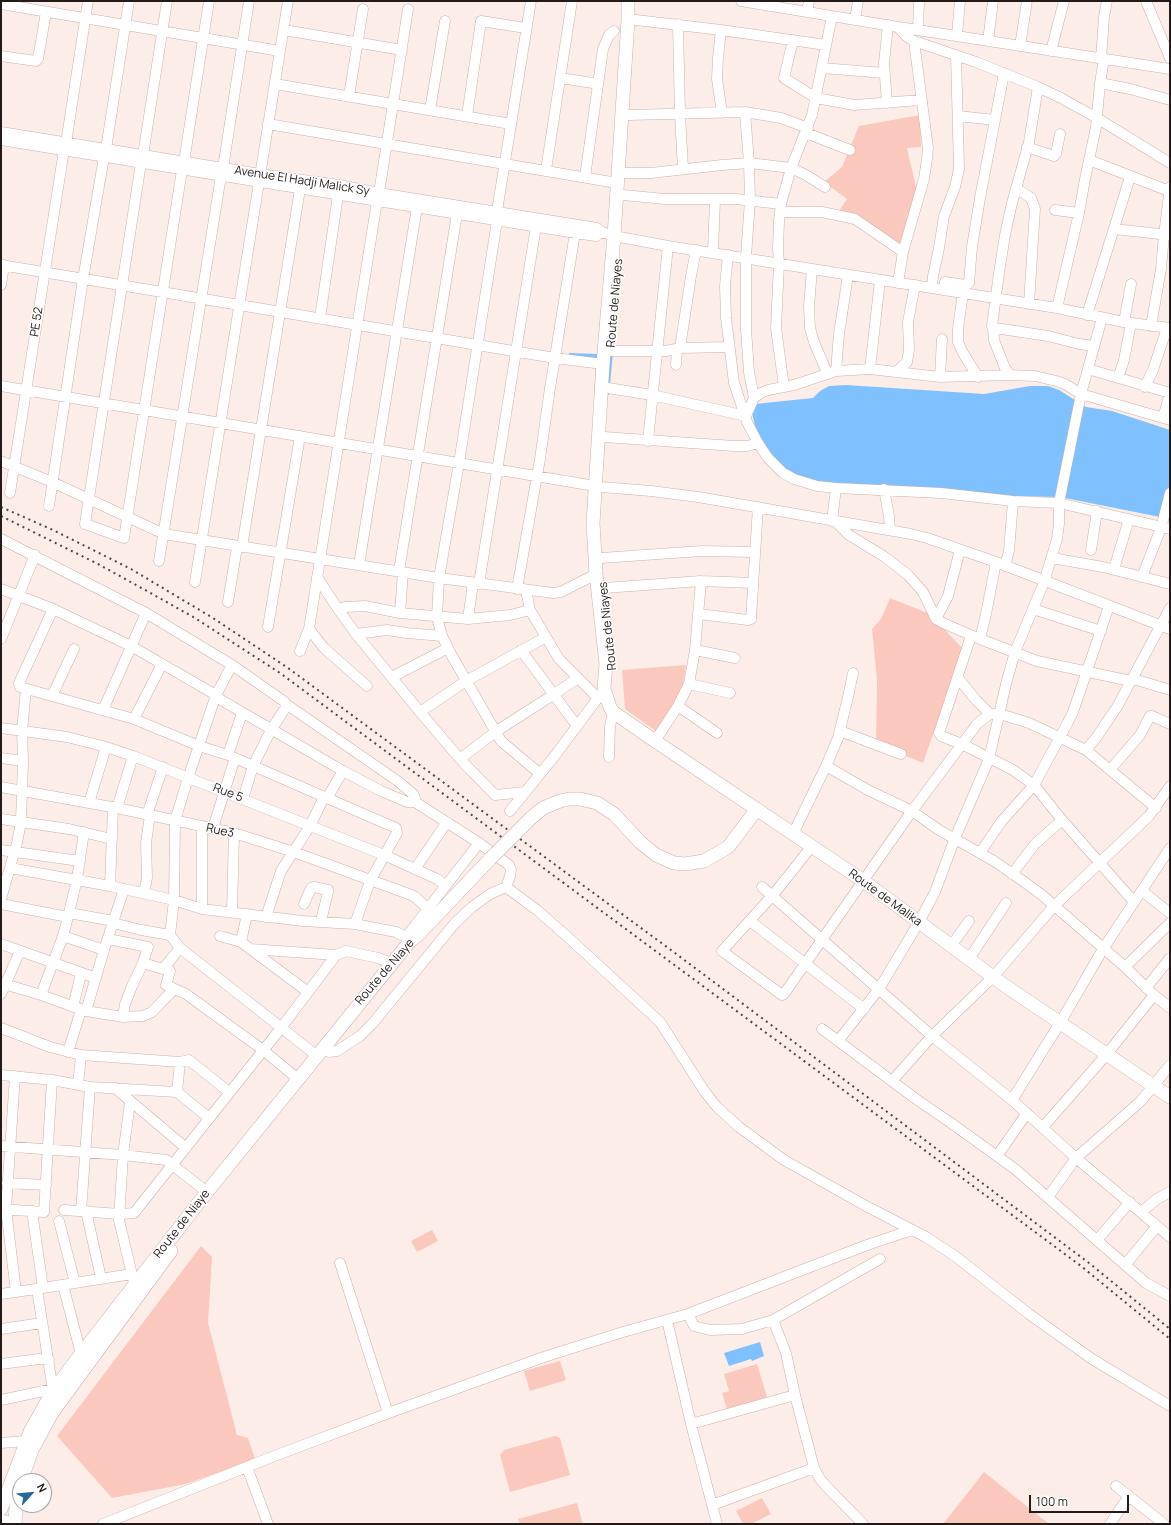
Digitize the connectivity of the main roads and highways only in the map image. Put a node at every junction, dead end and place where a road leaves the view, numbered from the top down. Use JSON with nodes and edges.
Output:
{"nodes":[{"id":1,"x":628,"y":1,"type":"edge"},
{"id":2,"x":637,"y":1,"type":"edge"},
{"id":3,"x":621,"y":178,"type":"junction"},
{"id":4,"x":612,"y":235,"type":"junction"},
{"id":5,"x":598,"y":487,"type":"junction"},
{"id":6,"x":605,"y":623,"type":"junction"},
{"id":7,"x":613,"y":712,"type":"joint"},
{"id":8,"x":757,"y":809,"type":"junction"},
{"id":9,"x":411,"y":938,"type":"junction"},
{"id":10,"x":300,"y":1081,"type":"junction"},
{"id":11,"x":1170,"y":1097,"type":"edge"},
{"id":12,"x":31,"y":1437,"type":"junction"},
{"id":13,"x":24,"y":1473,"type":"edge"},
{"id":14,"x":1,"y":1509,"type":"edge"},
{"id":15,"x":15,"y":1513,"type":"edge"},
{"id":16,"x":1,"y":1521,"type":"edge"},
{"id":17,"x":14,"y":1524,"type":"edge"}],
"edges":[{"from":1,"to":3,"type":"main road","name":"Route de Niayes"},
{"from":2,"to":3,"type":"main road","name":"Route de Niayes"},
{"from":3,"to":4,"type":"main road","name":"Route de Niayes"},
{"from":3,"to":4,"type":"main road","name":"Route de Niayes"},
{"from":4,"to":5,"type":"main road","name":"Route de Niayes"},
{"from":4,"to":5,"type":"main road","name":"Route de Niayes"},
{"from":5,"to":6,"type":"main road","name":"Route de Niayes"},
{"from":5,"to":6,"type":"main road","name":"Route de Niayes"},
{"from":6,"to":7,"type":"main road","name":"Route de Niayes"},
{"from":7,"to":8,"type":"main road","name":"Route de Malika"},
{"from":8,"to":9,"type":"main road","bridge":true},
{"from":8,"to":11,"type":"main road","name":"Route de Malika"},
{"from":9,"to":10,"type":"main road","name":"Route de Niaye"},
{"from":9,"to":10,"type":"main road","name":"Route de Niaye"},
{"from":10,"to":12,"type":"main road","name":"Route de Niaye"},
{"from":10,"to":12,"type":"main road","name":"Route de Niaye"},
{"from":12,"to":13,"type":"main road"},
{"from":12,"to":14,"type":"main road"},
{"from":15,"to":17,"type":"main road"},
{"from":16,"to":17,"type":"main road"}]}
